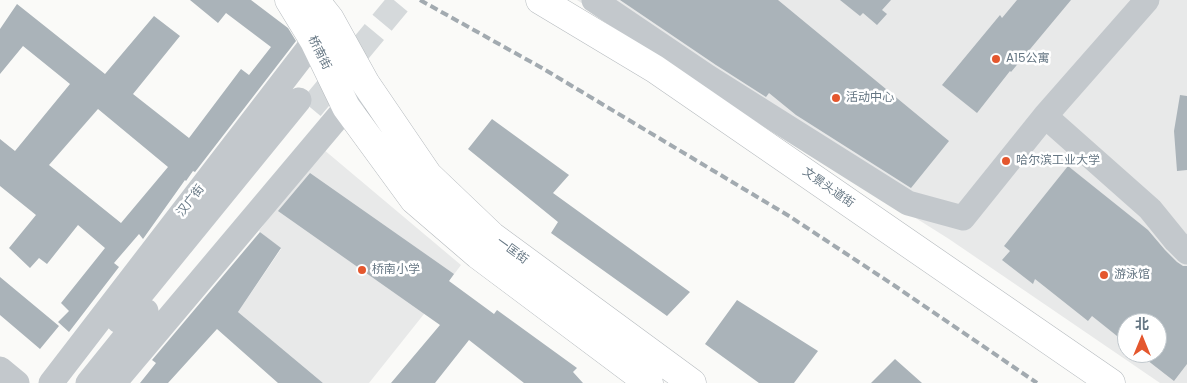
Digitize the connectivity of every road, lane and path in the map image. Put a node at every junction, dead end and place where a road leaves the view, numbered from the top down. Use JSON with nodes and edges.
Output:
{"nodes":[{"id":1,"x":289,"y":0,"type":"edge"},
{"id":2,"x":540,"y":0,"type":"edge"},
{"id":3,"x":594,"y":0,"type":"edge"},
{"id":4,"x":1147,"y":0,"type":"edge"},
{"id":5,"x":322,"y":9,"type":"edge"},
{"id":6,"x":314,"y":41,"type":"junction"},
{"id":7,"x":366,"y":84,"type":"junction"},
{"id":8,"x":346,"y":108,"type":"junction"},
{"id":9,"x":1045,"y":116,"type":"junction"},
{"id":10,"x":1187,"y":252,"type":"edge"},
{"id":11,"x":0,"y":369,"type":"edge"},
{"id":12,"x":643,"y":374,"type":"edge"},
{"id":13,"x":17,"y":383,"type":"edge"},
{"id":14,"x":51,"y":383,"type":"edge"},
{"id":15,"x":69,"y":383,"type":"edge"},
{"id":16,"x":88,"y":383,"type":"edge"},
{"id":17,"x":114,"y":383,"type":"edge"},
{"id":18,"x":692,"y":383,"type":"edge"},
{"id":19,"x":1110,"y":383,"type":"edge"}],
"edges":[{"from":1,"to":6,"type":"main road","name":"桥南街"},
{"from":2,"to":19,"type":"main road","name":"文景头道街"},
{"from":3,"to":9,"type":"street"},
{"from":4,"to":9,"type":"street"},
{"from":5,"to":6,"type":"street","name":"汉广街"},
{"from":5,"to":7,"type":"main road","name":"桥南街"},
{"from":6,"to":8,"type":"main road","name":"桥南街"},
{"from":6,"to":14,"type":"street","name":"汉广街"},
{"from":7,"to":8,"type":"street"},
{"from":7,"to":12,"type":"main road","name":"一匡街"},
{"from":8,"to":12,"type":"main road","name":"一匡街"},
{"from":8,"to":17,"type":"street"},
{"from":9,"to":10,"type":"street"},
{"from":11,"to":13,"type":"street"},
{"from":12,"to":18,"type":"main road","name":"一匡街"},
{"from":15,"to":16,"type":"street","name":"汉广街"}]}
